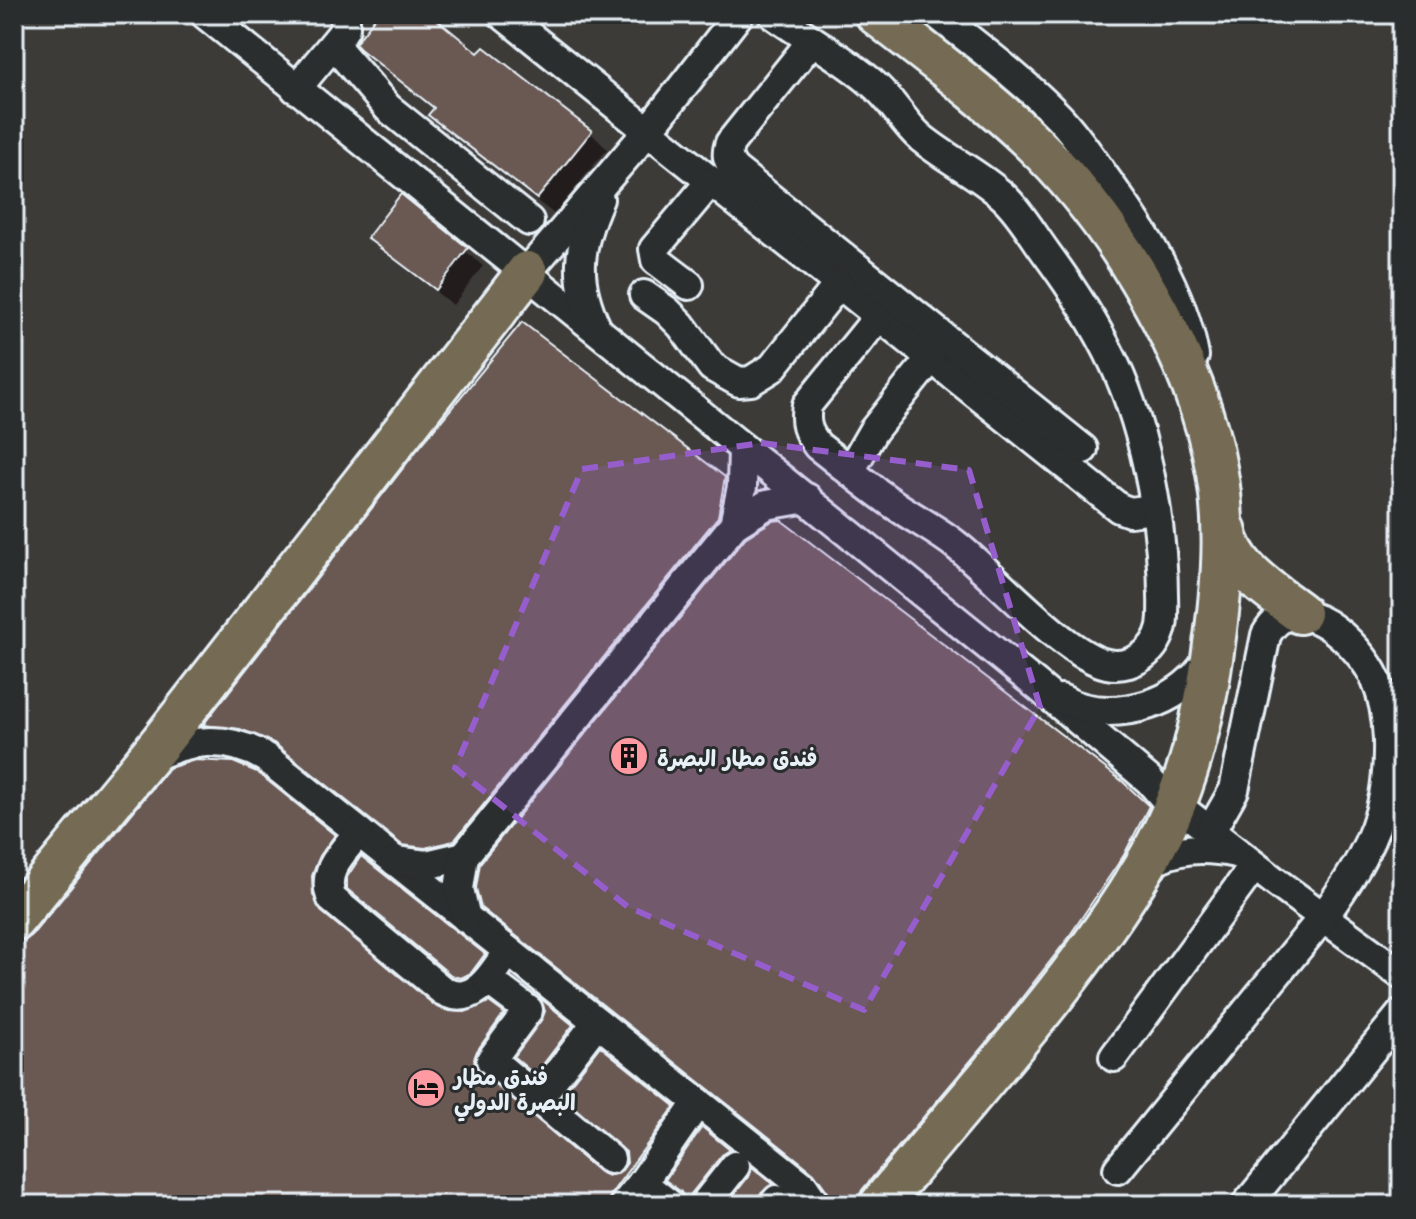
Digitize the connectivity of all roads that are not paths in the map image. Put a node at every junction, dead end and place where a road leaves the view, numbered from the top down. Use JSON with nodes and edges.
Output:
{"nodes":[{"id":1,"x":205,"y":14,"type":"edge"},
{"id":2,"x":345,"y":14,"type":"edge"},
{"id":3,"x":502,"y":14,"type":"edge"},
{"id":4,"x":739,"y":14,"type":"edge"},
{"id":5,"x":773,"y":14,"type":"edge"},
{"id":6,"x":876,"y":14,"type":"edge"},
{"id":7,"x":937,"y":14,"type":"edge"},
{"id":8,"x":811,"y":42,"type":"junction"},
{"id":9,"x":334,"y":45,"type":"junction"},
{"id":10,"x":296,"y":89,"type":"junction"},
{"id":11,"x":648,"y":131,"type":"junction"},
{"id":12,"x":611,"y":174,"type":"junction"},
{"id":13,"x":711,"y":181,"type":"junction"},
{"id":14,"x":529,"y":221,"type":"dead end"},
{"id":15,"x":527,"y":272,"type":"junction"},
{"id":16,"x":839,"y":284,"type":"junction"},
{"id":17,"x":689,"y":285,"type":"dead end"},
{"id":18,"x":644,"y":295,"type":"dead end"},
{"id":19,"x":879,"y":316,"type":"junction"},
{"id":20,"x":599,"y":331,"type":"junction"},
{"id":21,"x":931,"y":358,"type":"junction"},
{"id":22,"x":1206,"y":420,"type":"junction"},
{"id":23,"x":743,"y":448,"type":"junction"},
{"id":24,"x":1083,"y":449,"type":"dead end"},
{"id":25,"x":850,"y":471,"type":"junction"},
{"id":26,"x":807,"y":498,"type":"junction"},
{"id":27,"x":1220,"y":505,"type":"junction"},
{"id":28,"x":1154,"y":509,"type":"junction"},
{"id":29,"x":734,"y":525,"type":"junction"},
{"id":30,"x":1300,"y":613,"type":"junction"},
{"id":31,"x":1213,"y":654,"type":"junction"},
{"id":32,"x":1039,"y":687,"type":"junction"},
{"id":33,"x":144,"y":762,"type":"junction"},
{"id":34,"x":1174,"y":806,"type":"junction"},
{"id":35,"x":359,"y":832,"type":"junction"},
{"id":36,"x":1210,"y":832,"type":"junction"},
{"id":37,"x":464,"y":856,"type":"junction"},
{"id":38,"x":1246,"y":859,"type":"junction"},
{"id":39,"x":395,"y":861,"type":"junction"},
{"id":40,"x":1145,"y":865,"type":"junction"},
{"id":41,"x":1324,"y":916,"type":"junction"},
{"id":42,"x":466,"y":918,"type":"junction"},
{"id":43,"x":14,"y":920,"type":"edge"},
{"id":44,"x":508,"y":951,"type":"junction"},
{"id":45,"x":1402,"y":975,"type":"edge"},
{"id":46,"x":488,"y":980,"type":"junction"},
{"id":47,"x":1402,"y":1013,"type":"edge"},
{"id":48,"x":597,"y":1022,"type":"junction"},
{"id":49,"x":1114,"y":1057,"type":"dead end"},
{"id":50,"x":538,"y":1099,"type":"junction"},
{"id":51,"x":698,"y":1102,"type":"junction"},
{"id":52,"x":610,"y":1159,"type":"dead end"},
{"id":53,"x":735,"y":1166,"type":"dead end"},
{"id":54,"x":1118,"y":1169,"type":"dead end"},
{"id":55,"x":642,"y":1183,"type":"junction"},
{"id":56,"x":1249,"y":1204,"type":"edge"},
{"id":57,"x":624,"y":1205,"type":"edge"},
{"id":58,"x":670,"y":1205,"type":"edge"},
{"id":59,"x":704,"y":1205,"type":"edge"},
{"id":60,"x":816,"y":1205,"type":"edge"},
{"id":61,"x":880,"y":1205,"type":"edge"}],
"edges":[{"from":1,"to":10,"type":"lane"},
{"from":2,"to":9,"type":"lane"},
{"from":3,"to":11,"type":"lane"},
{"from":4,"to":11,"type":"lane"},
{"from":5,"to":8,"type":"lane"},
{"from":6,"to":22,"type":"highway"},
{"from":7,"to":22,"type":"lane"},
{"from":8,"to":24,"type":"lane"},
{"from":8,"to":28,"type":"lane"},
{"from":9,"to":10,"type":"lane"},
{"from":9,"to":14,"type":"lane"},
{"from":10,"to":15,"type":"lane"},
{"from":11,"to":12,"type":"lane"},
{"from":11,"to":13,"type":"lane"},
{"from":12,"to":15,"type":"lane"},
{"from":12,"to":20,"type":"lane"},
{"from":13,"to":16,"type":"lane"},
{"from":13,"to":17,"type":"lane"},
{"from":15,"to":20,"type":"lane"},
{"from":15,"to":33,"type":"highway"},
{"from":16,"to":18,"type":"lane"},
{"from":16,"to":19,"type":"lane"},
{"from":19,"to":21,"type":"lane"},
{"from":19,"to":25,"type":"lane"},
{"from":20,"to":23,"type":"lane"},
{"from":21,"to":25,"type":"lane"},
{"from":21,"to":28,"type":"lane"},
{"from":22,"to":27,"type":"highway"},
{"from":23,"to":26,"type":"lane"},
{"from":23,"to":29,"type":"lane"},
{"from":25,"to":28,"type":"lane"},
{"from":26,"to":29,"type":"lane"},
{"from":26,"to":32,"type":"lane"},
{"from":27,"to":30,"type":"highway"},
{"from":27,"to":31,"type":"highway"},
{"from":29,"to":37,"type":"lane"},
{"from":30,"to":36,"type":"lane"},
{"from":30,"to":41,"type":"lane"},
{"from":31,"to":32,"type":"lane"},
{"from":31,"to":34,"type":"highway"},
{"from":32,"to":34,"type":"lane"},
{"from":33,"to":35,"type":"lane"},
{"from":33,"to":43,"type":"highway"},
{"from":34,"to":36,"type":"lane"},
{"from":34,"to":40,"type":"highway"},
{"from":35,"to":39,"type":"lane"},
{"from":35,"to":46,"type":"lane"},
{"from":36,"to":38,"type":"lane"},
{"from":37,"to":39,"type":"lane"},
{"from":37,"to":42,"type":"lane"},
{"from":38,"to":40,"type":"lane"},
{"from":38,"to":41,"type":"lane"},
{"from":38,"to":49,"type":"lane"},
{"from":39,"to":42,"type":"lane"},
{"from":40,"to":61,"type":"highway"},
{"from":41,"to":45,"type":"lane"},
{"from":41,"to":54,"type":"lane"},
{"from":42,"to":44,"type":"lane"},
{"from":44,"to":46,"type":"lane"},
{"from":44,"to":48,"type":"lane"},
{"from":46,"to":50,"type":"lane"},
{"from":47,"to":56,"type":"lane"},
{"from":48,"to":50,"type":"lane"},
{"from":48,"to":51,"type":"lane"},
{"from":50,"to":52,"type":"lane"},
{"from":51,"to":55,"type":"lane"},
{"from":51,"to":60,"type":"lane"},
{"from":53,"to":59,"type":"lane"},
{"from":55,"to":57,"type":"lane"},
{"from":55,"to":58,"type":"lane"}]}
